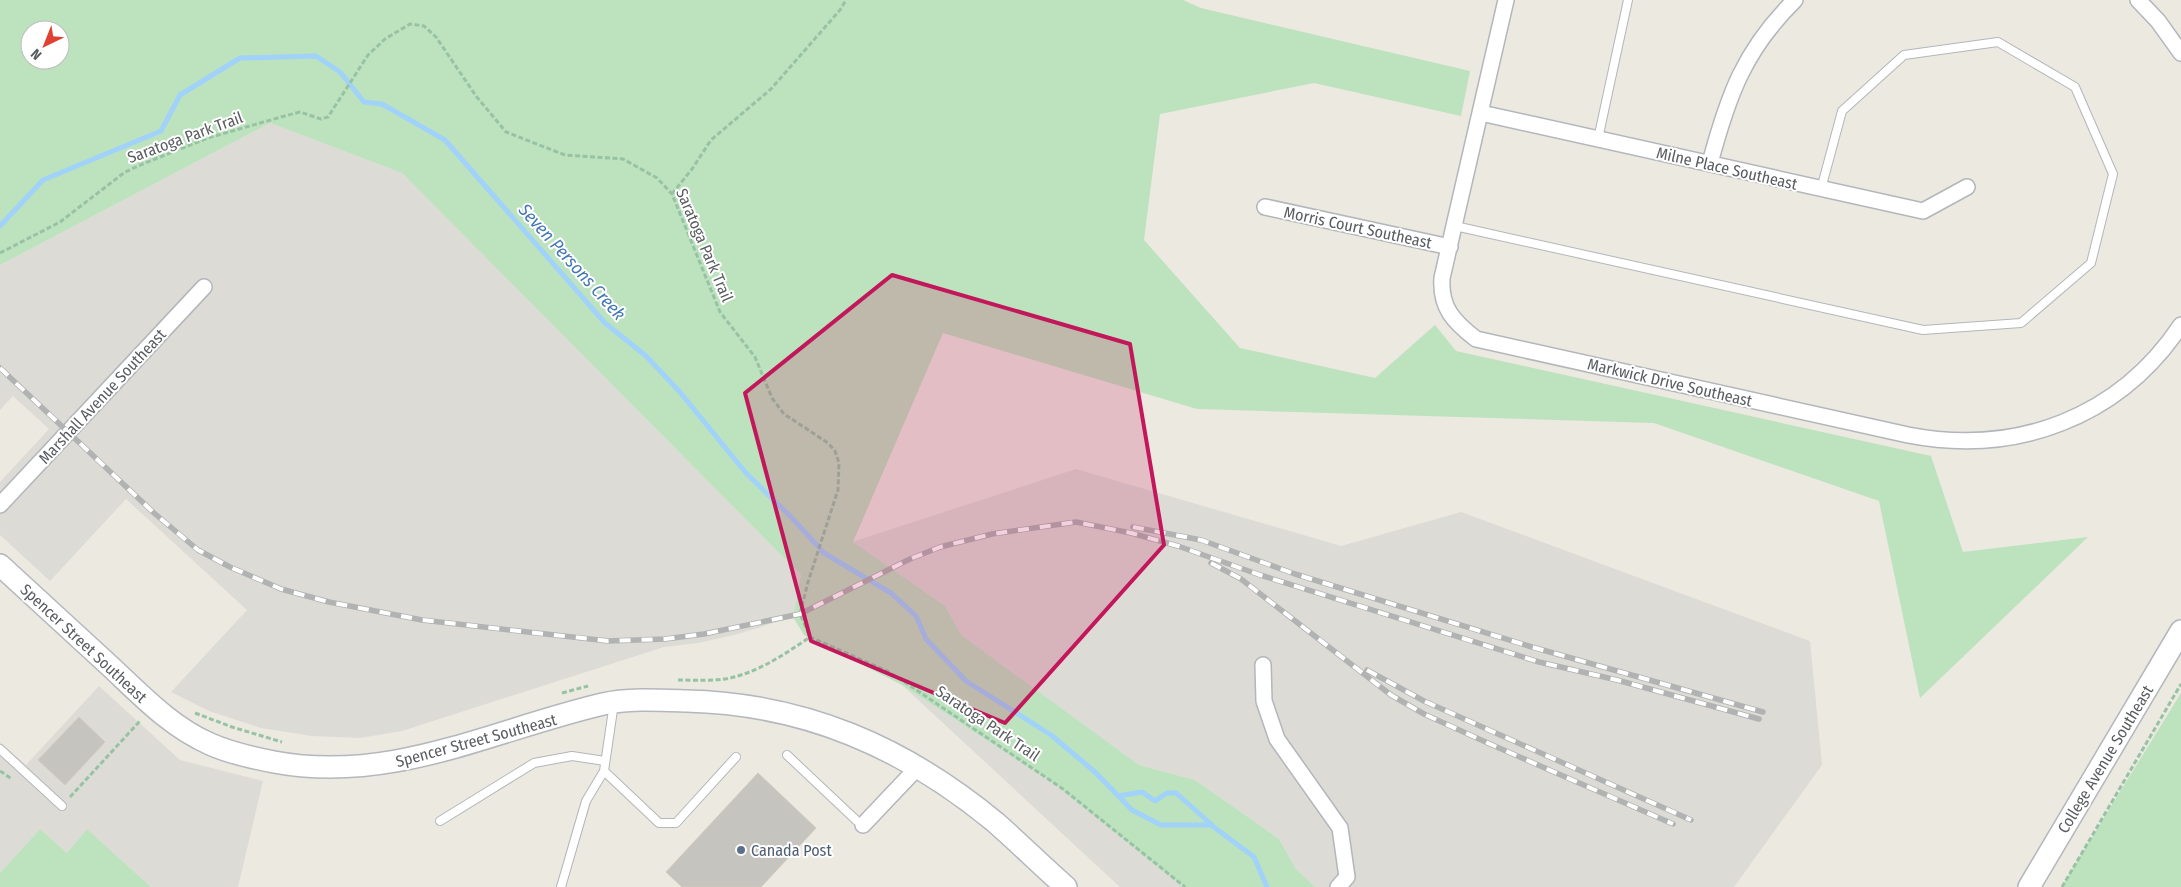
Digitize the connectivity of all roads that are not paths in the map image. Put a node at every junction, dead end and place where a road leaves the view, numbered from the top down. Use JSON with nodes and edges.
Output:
{"nodes":[{"id":1,"x":1506,"y":0,"type":"edge"},
{"id":2,"x":1628,"y":0,"type":"edge"},
{"id":3,"x":1795,"y":0,"type":"edge"},
{"id":4,"x":2138,"y":0,"type":"edge"},
{"id":5,"x":2181,"y":53,"type":"edge"},
{"id":6,"x":1481,"y":113,"type":"junction"},
{"id":7,"x":1598,"y":139,"type":"junction"},
{"id":8,"x":1710,"y":163,"type":"junction"},
{"id":9,"x":1967,"y":187,"type":"dead end"},
{"id":10,"x":1822,"y":189,"type":"junction"},
{"id":11,"x":1265,"y":207,"type":"dead end"},
{"id":12,"x":1455,"y":226,"type":"junction"},
{"id":13,"x":1450,"y":247,"type":"junction"},
{"id":14,"x":204,"y":287,"type":"dead end"},
{"id":15,"x":2181,"y":325,"type":"edge"},
{"id":16,"x":0,"y":505,"type":"edge"},
{"id":17,"x":0,"y":565,"type":"edge"},
{"id":18,"x":2181,"y":631,"type":"edge"},
{"id":19,"x":1263,"y":665,"type":"dead end"},
{"id":20,"x":614,"y":702,"type":"junction"},
{"id":21,"x":0,"y":749,"type":"edge"},
{"id":22,"x":787,"y":755,"type":"dead end"},
{"id":23,"x":736,"y":758,"type":"dead end"},
{"id":24,"x":605,"y":761,"type":"junction"},
{"id":25,"x":917,"y":768,"type":"junction"},
{"id":26,"x":604,"y":771,"type":"junction"},
{"id":27,"x":62,"y":806,"type":"road end"},
{"id":28,"x":440,"y":821,"type":"dead end"},
{"id":29,"x":863,"y":824,"type":"joint"},
{"id":30,"x":561,"y":887,"type":"edge"},
{"id":31,"x":1066,"y":887,"type":"edge"},
{"id":32,"x":1338,"y":887,"type":"edge"},
{"id":33,"x":2029,"y":887,"type":"edge"}],
"edges":[{"from":1,"to":6,"type":"street","name":"Markwick Drive Southeast"},
{"from":2,"to":7,"type":"lane"},
{"from":3,"to":8,"type":"street"},
{"from":4,"to":5,"type":"street"},
{"from":6,"to":7,"type":"street","name":"Milne Place Southeast"},
{"from":6,"to":12,"type":"street","name":"Markwick Drive Southeast"},
{"from":7,"to":8,"type":"street","name":"Milne Place Southeast"},
{"from":8,"to":10,"type":"street","name":"Milne Place Southeast"},
{"from":9,"to":10,"type":"street","name":"Milne Place Southeast"},
{"from":10,"to":12,"type":"lane"},
{"from":11,"to":13,"type":"street","name":"Morris Court Southeast"},
{"from":12,"to":13,"type":"street","name":"Markwick Drive Southeast"},
{"from":13,"to":15,"type":"street","name":"Markwick Drive Southeast"},
{"from":14,"to":16,"type":"street","name":"Marshall Avenue Southeast"},
{"from":17,"to":20,"type":"street","name":"Spencer Street Southeast"},
{"from":18,"to":33,"type":"street","name":"College Avenue Southeast"},
{"from":19,"to":32,"type":"street"},
{"from":20,"to":24,"type":"lane"},
{"from":20,"to":25,"type":"street","name":"Spencer Street Southeast"},
{"from":21,"to":27,"type":"lane"},
{"from":22,"to":29,"type":"lane"},
{"from":23,"to":26,"type":"lane"},
{"from":24,"to":26,"type":"lane"},
{"from":24,"to":28,"type":"lane"},
{"from":25,"to":29,"type":"street"},
{"from":25,"to":31,"type":"street","name":"Spencer Street Southeast"},
{"from":26,"to":30,"type":"lane"}]}
